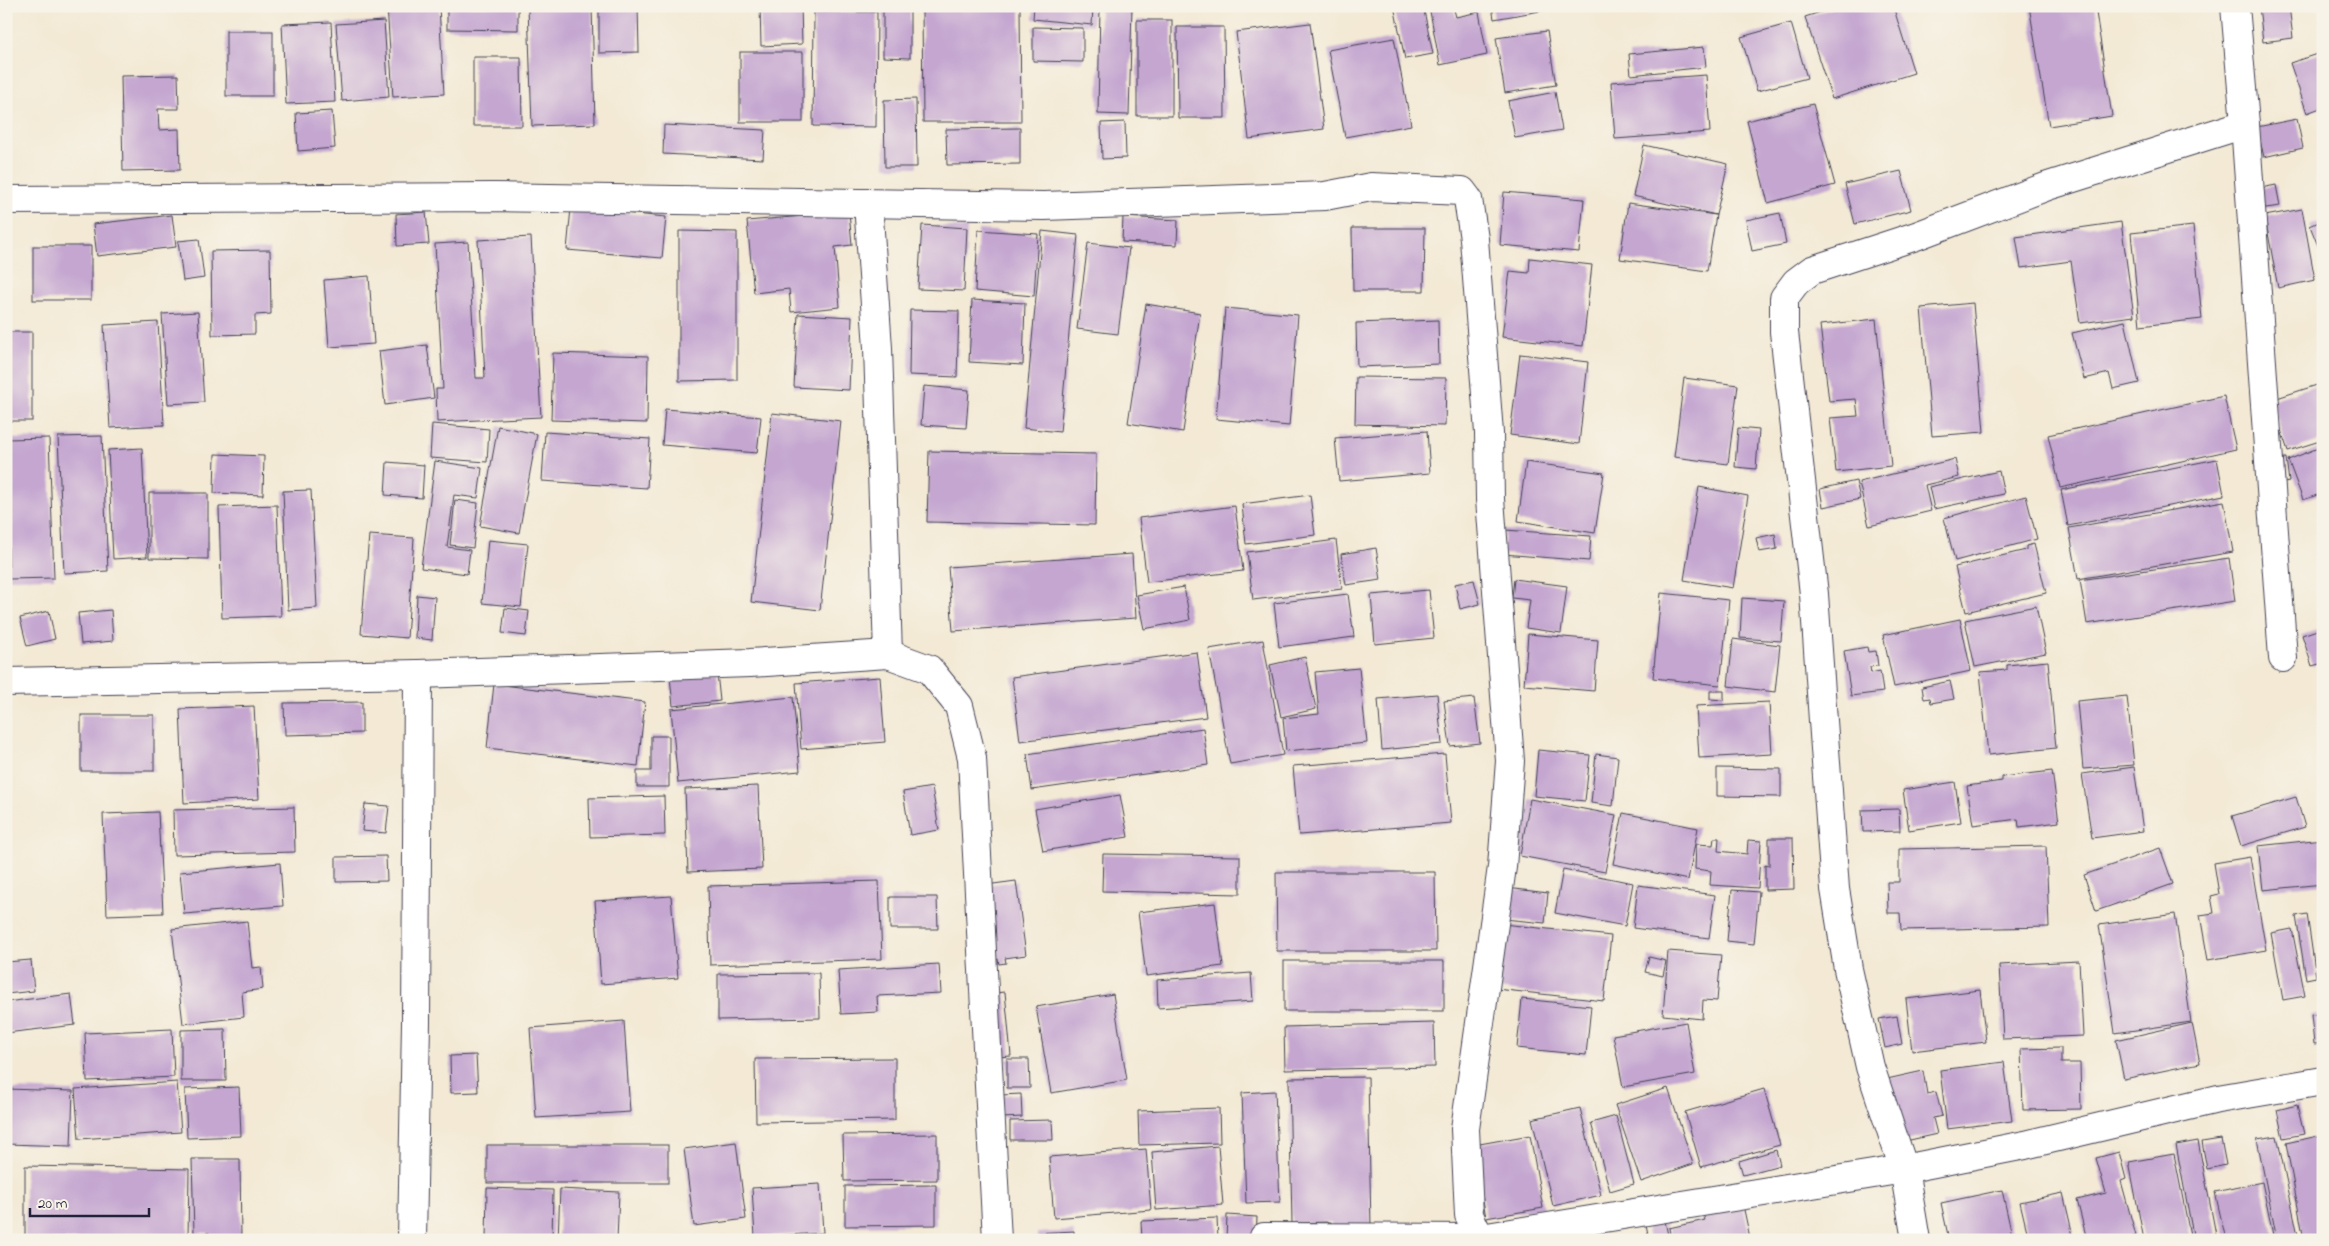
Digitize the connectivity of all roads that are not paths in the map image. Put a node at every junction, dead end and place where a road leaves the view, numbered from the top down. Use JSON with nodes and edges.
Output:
{"nodes":[{"id":1,"x":2234,"y":6,"type":"edge"},
{"id":2,"x":2245,"y":124,"type":"junction"},
{"id":3,"x":6,"y":200,"type":"edge"},
{"id":4,"x":868,"y":203,"type":"junction"},
{"id":5,"x":888,"y":654,"type":"junction"},
{"id":6,"x":2283,"y":658,"type":"dead end"},
{"id":7,"x":418,"y":674,"type":"junction"},
{"id":8,"x":6,"y":682,"type":"edge"},
{"id":9,"x":2323,"y":1081,"type":"edge"},
{"id":10,"x":1904,"y":1169,"type":"junction"},
{"id":11,"x":1264,"y":1237,"type":"dead end"},
{"id":12,"x":1481,"y":1239,"type":"edge"},
{"id":13,"x":412,"y":1240,"type":"edge"},
{"id":14,"x":997,"y":1240,"type":"edge"},
{"id":15,"x":1916,"y":1240,"type":"edge"}],
"edges":[{"from":1,"to":2,"type":"street"},
{"from":2,"to":6,"type":"street"},
{"from":2,"to":10,"type":"street"},
{"from":3,"to":4,"type":"street"},
{"from":4,"to":5,"type":"street"},
{"from":4,"to":12,"type":"street"},
{"from":5,"to":7,"type":"street"},
{"from":5,"to":14,"type":"street"},
{"from":7,"to":8,"type":"street"},
{"from":7,"to":13,"type":"street"},
{"from":9,"to":10,"type":"street"},
{"from":10,"to":12,"type":"street"},
{"from":10,"to":15,"type":"street"},
{"from":11,"to":12,"type":"street"}]}
